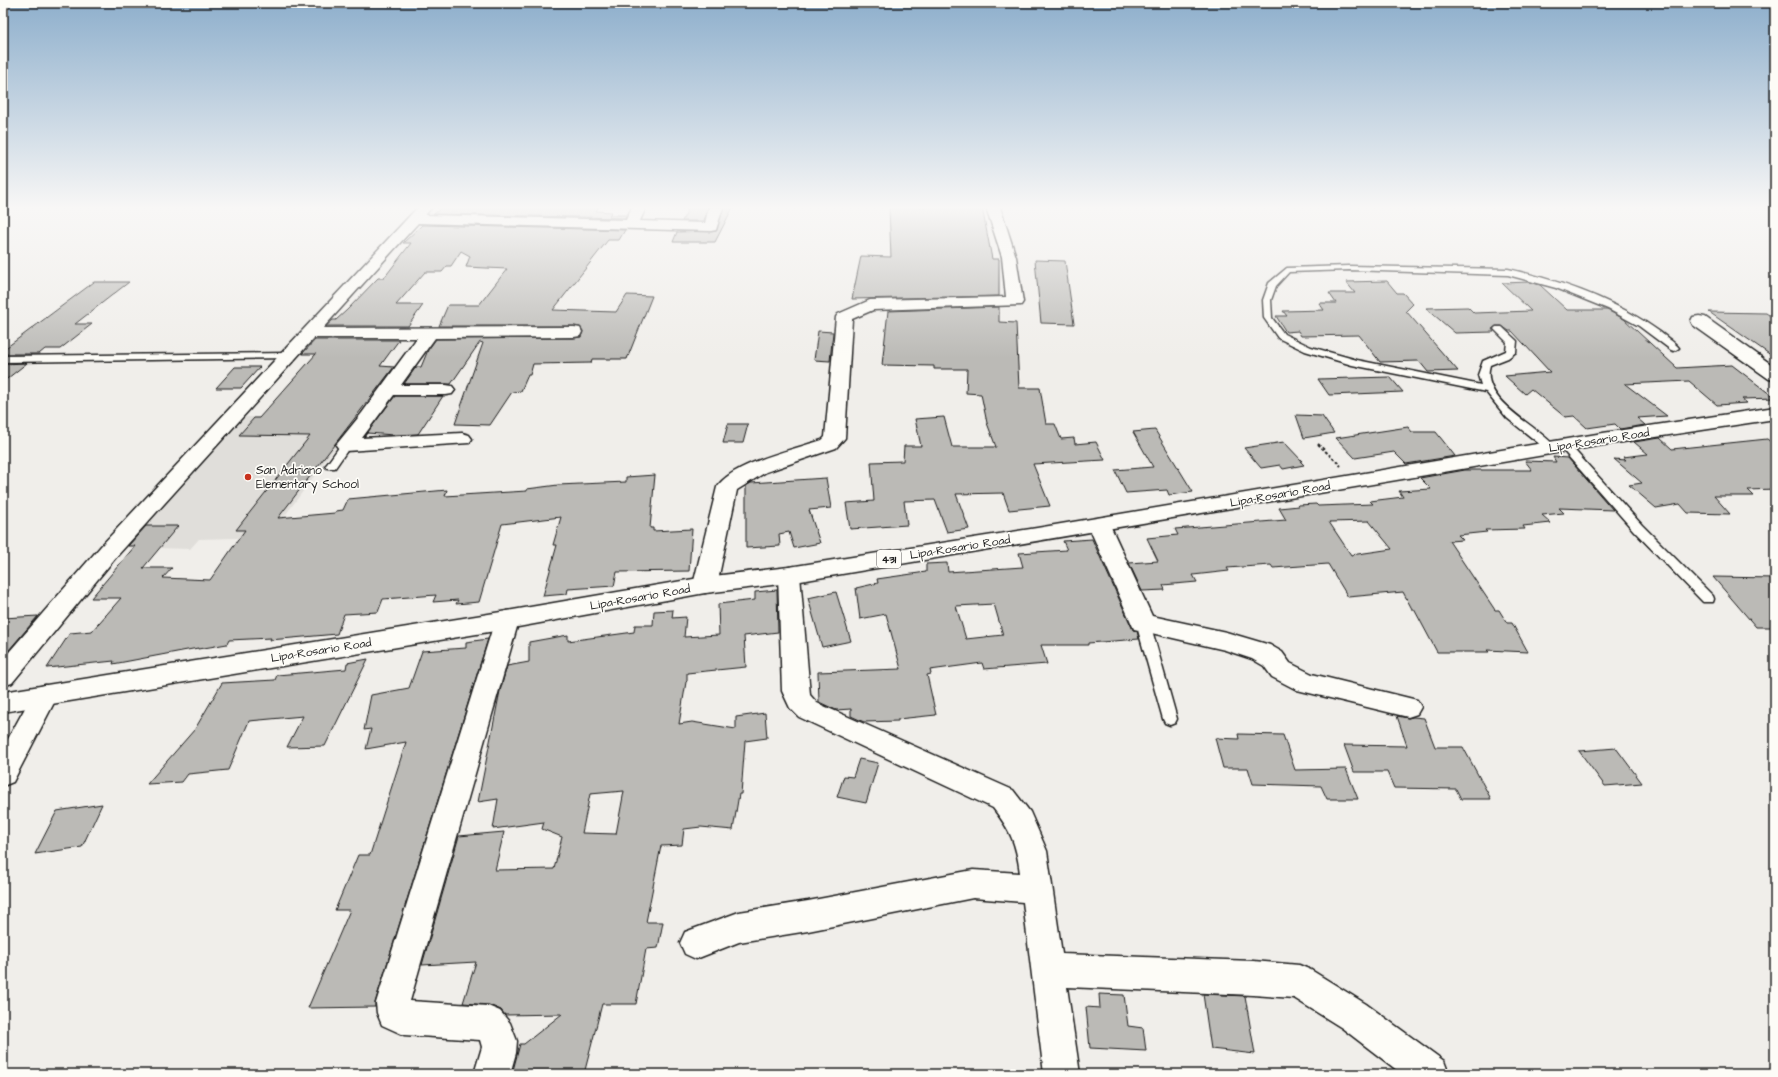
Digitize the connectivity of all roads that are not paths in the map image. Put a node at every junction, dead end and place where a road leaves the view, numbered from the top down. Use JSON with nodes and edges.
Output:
{"nodes":[{"id":1,"x":379,"y":257,"type":"edge"},
{"id":2,"x":1009,"y":257,"type":"edge"},
{"id":3,"x":1699,"y":321,"type":"dead end"},
{"id":4,"x":1499,"y":329,"type":"dead end"},
{"id":5,"x":430,"y":332,"type":"junction"},
{"id":6,"x":574,"y":332,"type":"dead end"},
{"id":7,"x":310,"y":333,"type":"junction"},
{"id":8,"x":1674,"y":348,"type":"dead end"},
{"id":9,"x":289,"y":356,"type":"junction"},
{"id":10,"x":3,"y":359,"type":"edge"},
{"id":11,"x":1775,"y":375,"type":"edge"},
{"id":12,"x":387,"y":390,"type":"junction"},
{"id":13,"x":446,"y":390,"type":"dead end"},
{"id":14,"x":1490,"y":390,"type":"junction"},
{"id":15,"x":1775,"y":413,"type":"edge"},
{"id":16,"x":462,"y":439,"type":"dead end"},
{"id":17,"x":346,"y":445,"type":"junction"},
{"id":18,"x":1558,"y":447,"type":"junction"},
{"id":19,"x":331,"y":466,"type":"dead end"},
{"id":20,"x":1099,"y":524,"type":"junction"},
{"id":21,"x":789,"y":575,"type":"junction"},
{"id":22,"x":705,"y":585,"type":"junction"},
{"id":23,"x":1708,"y":599,"type":"dead end"},
{"id":24,"x":507,"y":620,"type":"junction"},
{"id":25,"x":1143,"y":623,"type":"junction"},
{"id":26,"x":3,"y":676,"type":"edge"},
{"id":27,"x":45,"y":695,"type":"junction"},
{"id":28,"x":3,"y":702,"type":"edge"},
{"id":29,"x":1408,"y":707,"type":"dead end"},
{"id":30,"x":1170,"y":718,"type":"dead end"},
{"id":31,"x":3,"y":774,"type":"edge"},
{"id":32,"x":1037,"y":888,"type":"junction"},
{"id":33,"x":696,"y":943,"type":"dead end"},
{"id":34,"x":1048,"y":970,"type":"junction"},
{"id":35,"x":492,"y":1074,"type":"edge"},
{"id":36,"x":1062,"y":1074,"type":"edge"},
{"id":37,"x":1431,"y":1074,"type":"edge"}],
"edges":[{"from":1,"to":7,"type":"street"},
{"from":2,"to":22,"type":"street"},
{"from":3,"to":11,"type":"street"},
{"from":4,"to":14,"type":"lane"},
{"from":5,"to":6,"type":"street"},
{"from":5,"to":7,"type":"street"},
{"from":5,"to":12,"type":"street"},
{"from":7,"to":9,"type":"street"},
{"from":8,"to":14,"type":"lane"},
{"from":9,"to":10,"type":"lane"},
{"from":9,"to":26,"type":"street"},
{"from":12,"to":13,"type":"street"},
{"from":12,"to":17,"type":"street"},
{"from":14,"to":18,"type":"lane"},
{"from":15,"to":18,"type":"street","name":"Lipa-Rosario Road","number":"431"},
{"from":16,"to":17,"type":"street"},
{"from":17,"to":19,"type":"lane"},
{"from":18,"to":20,"type":"street","name":"Lipa-Rosario Road","number":"431"},
{"from":18,"to":23,"type":"lane"},
{"from":20,"to":21,"type":"street","name":"Lipa-Rosario Road","number":"431"},
{"from":20,"to":25,"type":"street"},
{"from":21,"to":22,"type":"street","name":"Lipa-Rosario Road","number":"431"},
{"from":21,"to":32,"type":"street"},
{"from":22,"to":24,"type":"street","name":"Lipa-Rosario Road","number":"431"},
{"from":24,"to":27,"type":"street","name":"Lipa-Rosario Road","number":"431"},
{"from":24,"to":35,"type":"street"},
{"from":25,"to":29,"type":"street"},
{"from":25,"to":30,"type":"lane"},
{"from":27,"to":28,"type":"street","name":"Lipa-Rosario Road","number":"431"},
{"from":27,"to":31,"type":"street"},
{"from":32,"to":33,"type":"street"},
{"from":32,"to":34,"type":"street"},
{"from":34,"to":36,"type":"street"},
{"from":34,"to":37,"type":"street"}]}
